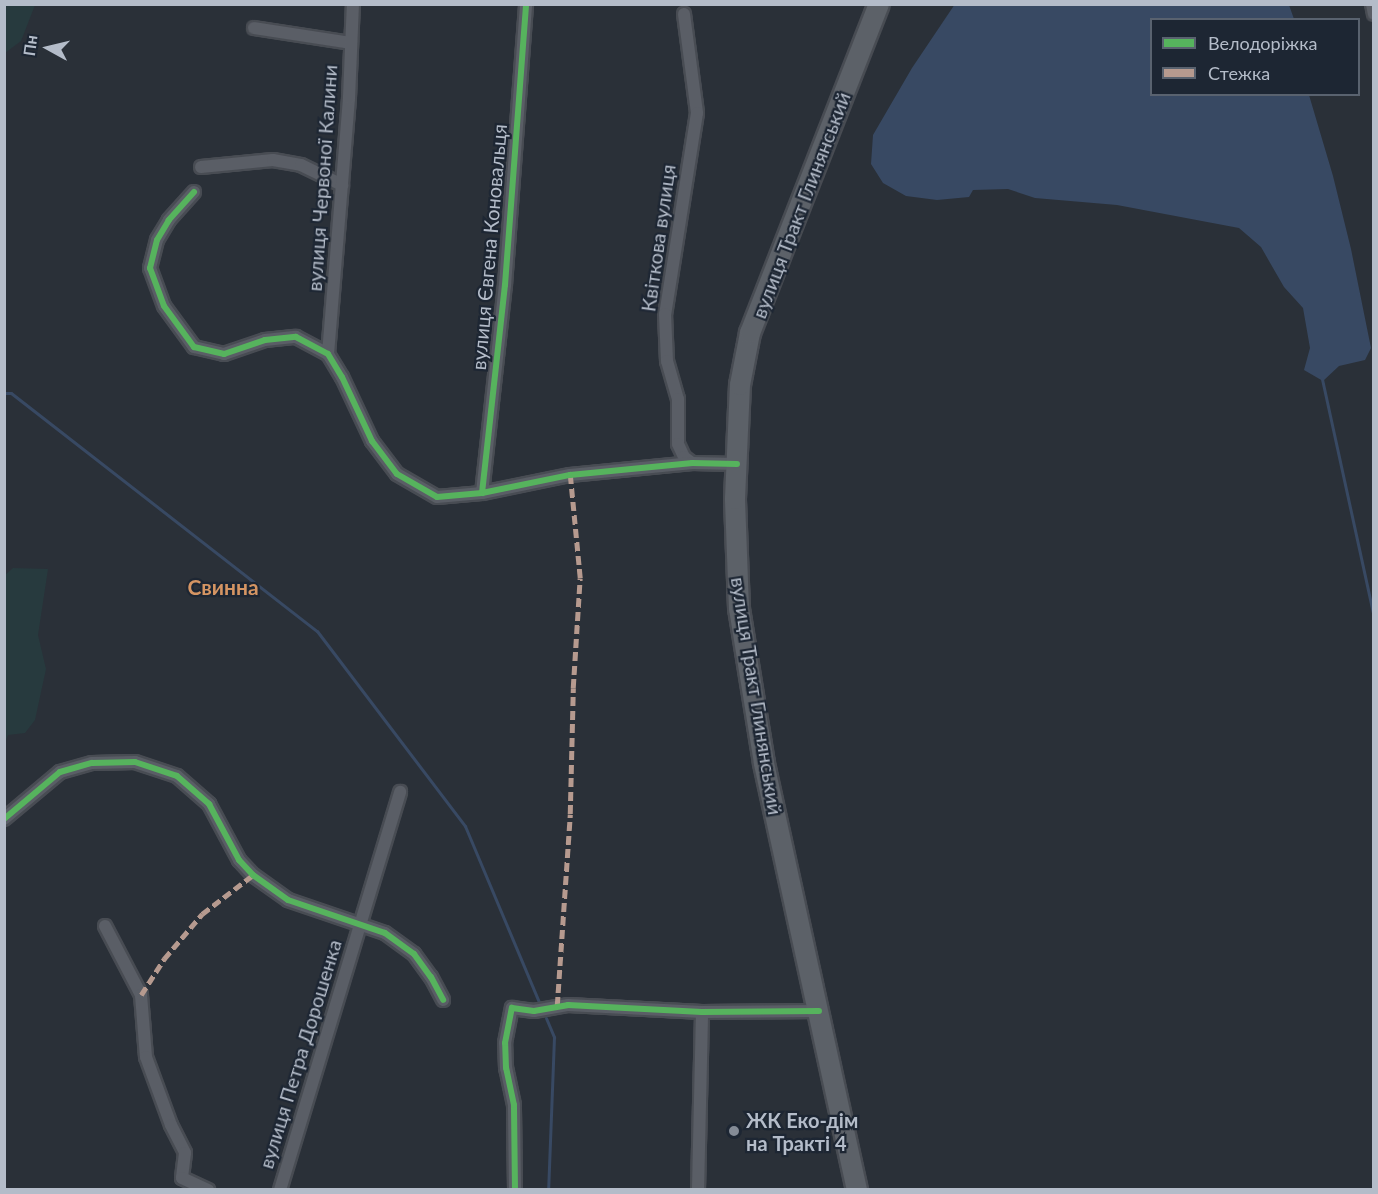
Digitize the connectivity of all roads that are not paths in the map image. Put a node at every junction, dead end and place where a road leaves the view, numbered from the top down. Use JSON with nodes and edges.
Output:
{"nodes":[{"id":1,"x":353,"y":4,"type":"edge"},
{"id":2,"x":526,"y":4,"type":"edge"},
{"id":3,"x":879,"y":4,"type":"edge"},
{"id":4,"x":1372,"y":4,"type":"edge"},
{"id":5,"x":684,"y":14,"type":"dead end"},
{"id":6,"x":1374,"y":14,"type":"edge"},
{"id":7,"x":254,"y":28,"type":"dead end"},
{"id":8,"x":351,"y":44,"type":"junction"},
{"id":9,"x":201,"y":167,"type":"dead end"},
{"id":10,"x":342,"y":186,"type":"junction"},
{"id":11,"x":194,"y":192,"type":"dead end"},
{"id":12,"x":328,"y":354,"type":"junction"},
{"id":13,"x":692,"y":463,"type":"junction"},
{"id":14,"x":737,"y":464,"type":"junction"},
{"id":15,"x":482,"y":492,"type":"junction"},
{"id":16,"x":400,"y":792,"type":"dead end"},
{"id":17,"x":4,"y":819,"type":"edge"},
{"id":18,"x":360,"y":923,"type":"junction"},
{"id":19,"x":105,"y":926,"type":"dead end"},
{"id":20,"x":443,"y":1000,"type":"dead end"},
{"id":21,"x":819,"y":1011,"type":"junction"},
{"id":22,"x":702,"y":1012,"type":"junction"},
{"id":23,"x":208,"y":1190,"type":"edge"},
{"id":24,"x":280,"y":1190,"type":"edge"},
{"id":25,"x":515,"y":1190,"type":"edge"},
{"id":26,"x":698,"y":1190,"type":"edge"},
{"id":27,"x":857,"y":1190,"type":"edge"}],
"edges":[{"from":1,"to":8,"type":"street","name":"вулиця Червоної Калини"},
{"from":2,"to":15,"type":"street","name":"вулиця Євгена Коновальця"},
{"from":3,"to":14,"type":"main road","name":"вулиця Тракт Глинянський"},
{"from":4,"to":6,"type":"street"},
{"from":5,"to":13,"type":"street","name":"Квіткова вулиця"},
{"from":7,"to":8,"type":"street"},
{"from":8,"to":10,"type":"street","name":"вулиця Червоної Калини"},
{"from":9,"to":10,"type":"street"},
{"from":10,"to":12,"type":"street","name":"вулиця Червоної Калини"},
{"from":11,"to":12,"type":"street"},
{"from":12,"to":15,"type":"street"},
{"from":13,"to":14,"type":"street"},
{"from":13,"to":15,"type":"street"},
{"from":14,"to":21,"type":"main road","name":"вулиця Тракт Глинянський"},
{"from":16,"to":18,"type":"street","name":"вулиця Петра Дорошенка"},
{"from":17,"to":18,"type":"street"},
{"from":18,"to":20,"type":"street"},
{"from":18,"to":24,"type":"street","name":"вулиця Петра Дорошенка"},
{"from":19,"to":23,"type":"street"},
{"from":21,"to":22,"type":"street"},
{"from":21,"to":27,"type":"main road","name":"вулиця Тракт Глинянський"},
{"from":22,"to":25,"type":"street"},
{"from":22,"to":26,"type":"street"}]}
